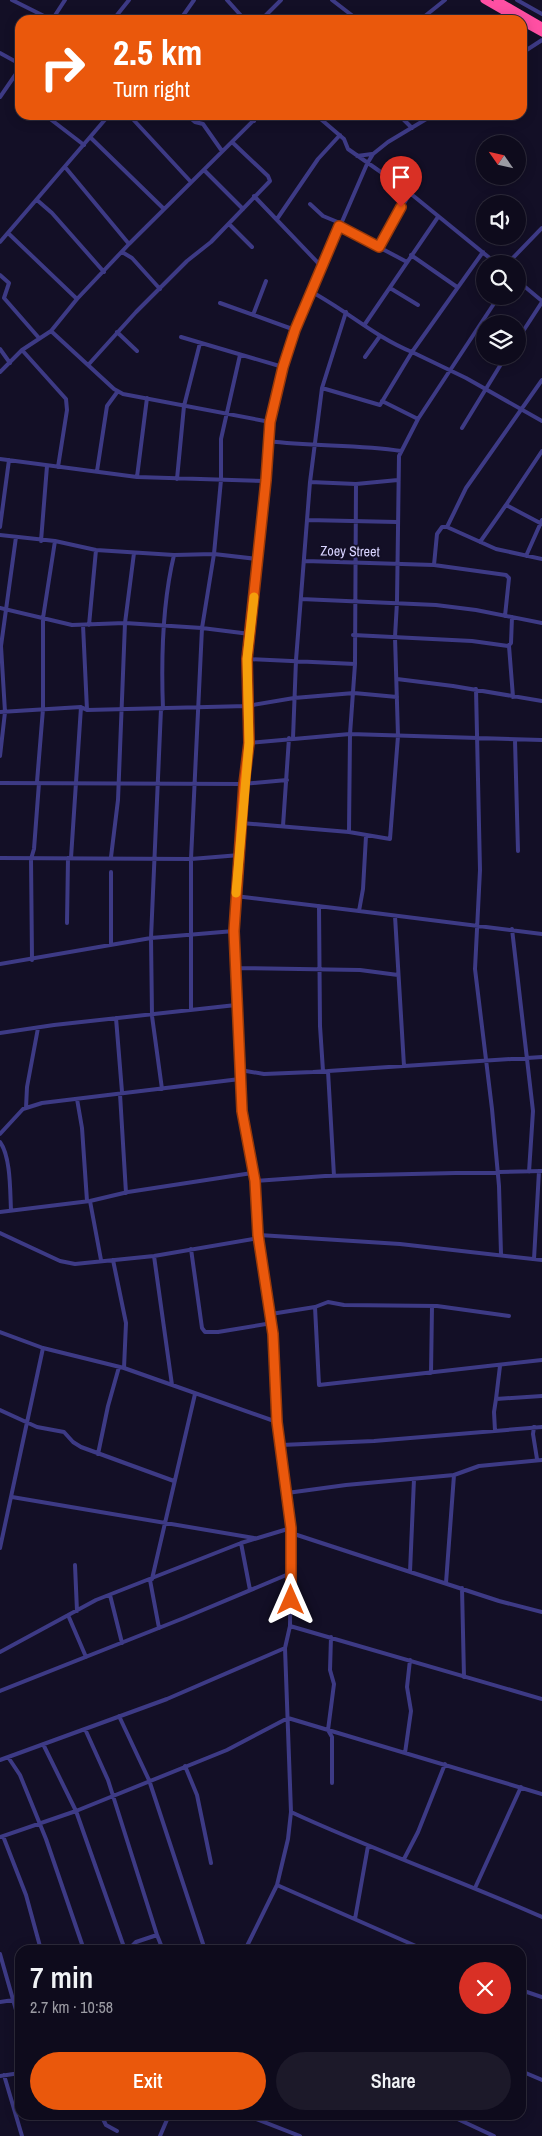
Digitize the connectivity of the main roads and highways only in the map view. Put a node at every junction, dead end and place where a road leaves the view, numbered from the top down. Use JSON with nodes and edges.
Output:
{"nodes":[{"id":1,"x":484,"y":0,"type":"edge"},
{"id":2,"x":497,"y":0,"type":"edge"},
{"id":3,"x":510,"y":15,"type":"edge"},
{"id":4,"x":523,"y":15,"type":"edge"},
{"id":5,"x":527,"y":17,"type":"edge"},
{"id":6,"x":527,"y":25,"type":"edge"},
{"id":7,"x":542,"y":26,"type":"edge"},
{"id":8,"x":542,"y":33,"type":"edge"}],
"edges":[{"from":1,"to":3,"type":"highway"},
{"from":2,"to":4,"type":"highway"},
{"from":5,"to":7,"type":"highway"},
{"from":6,"to":8,"type":"highway"}]}
